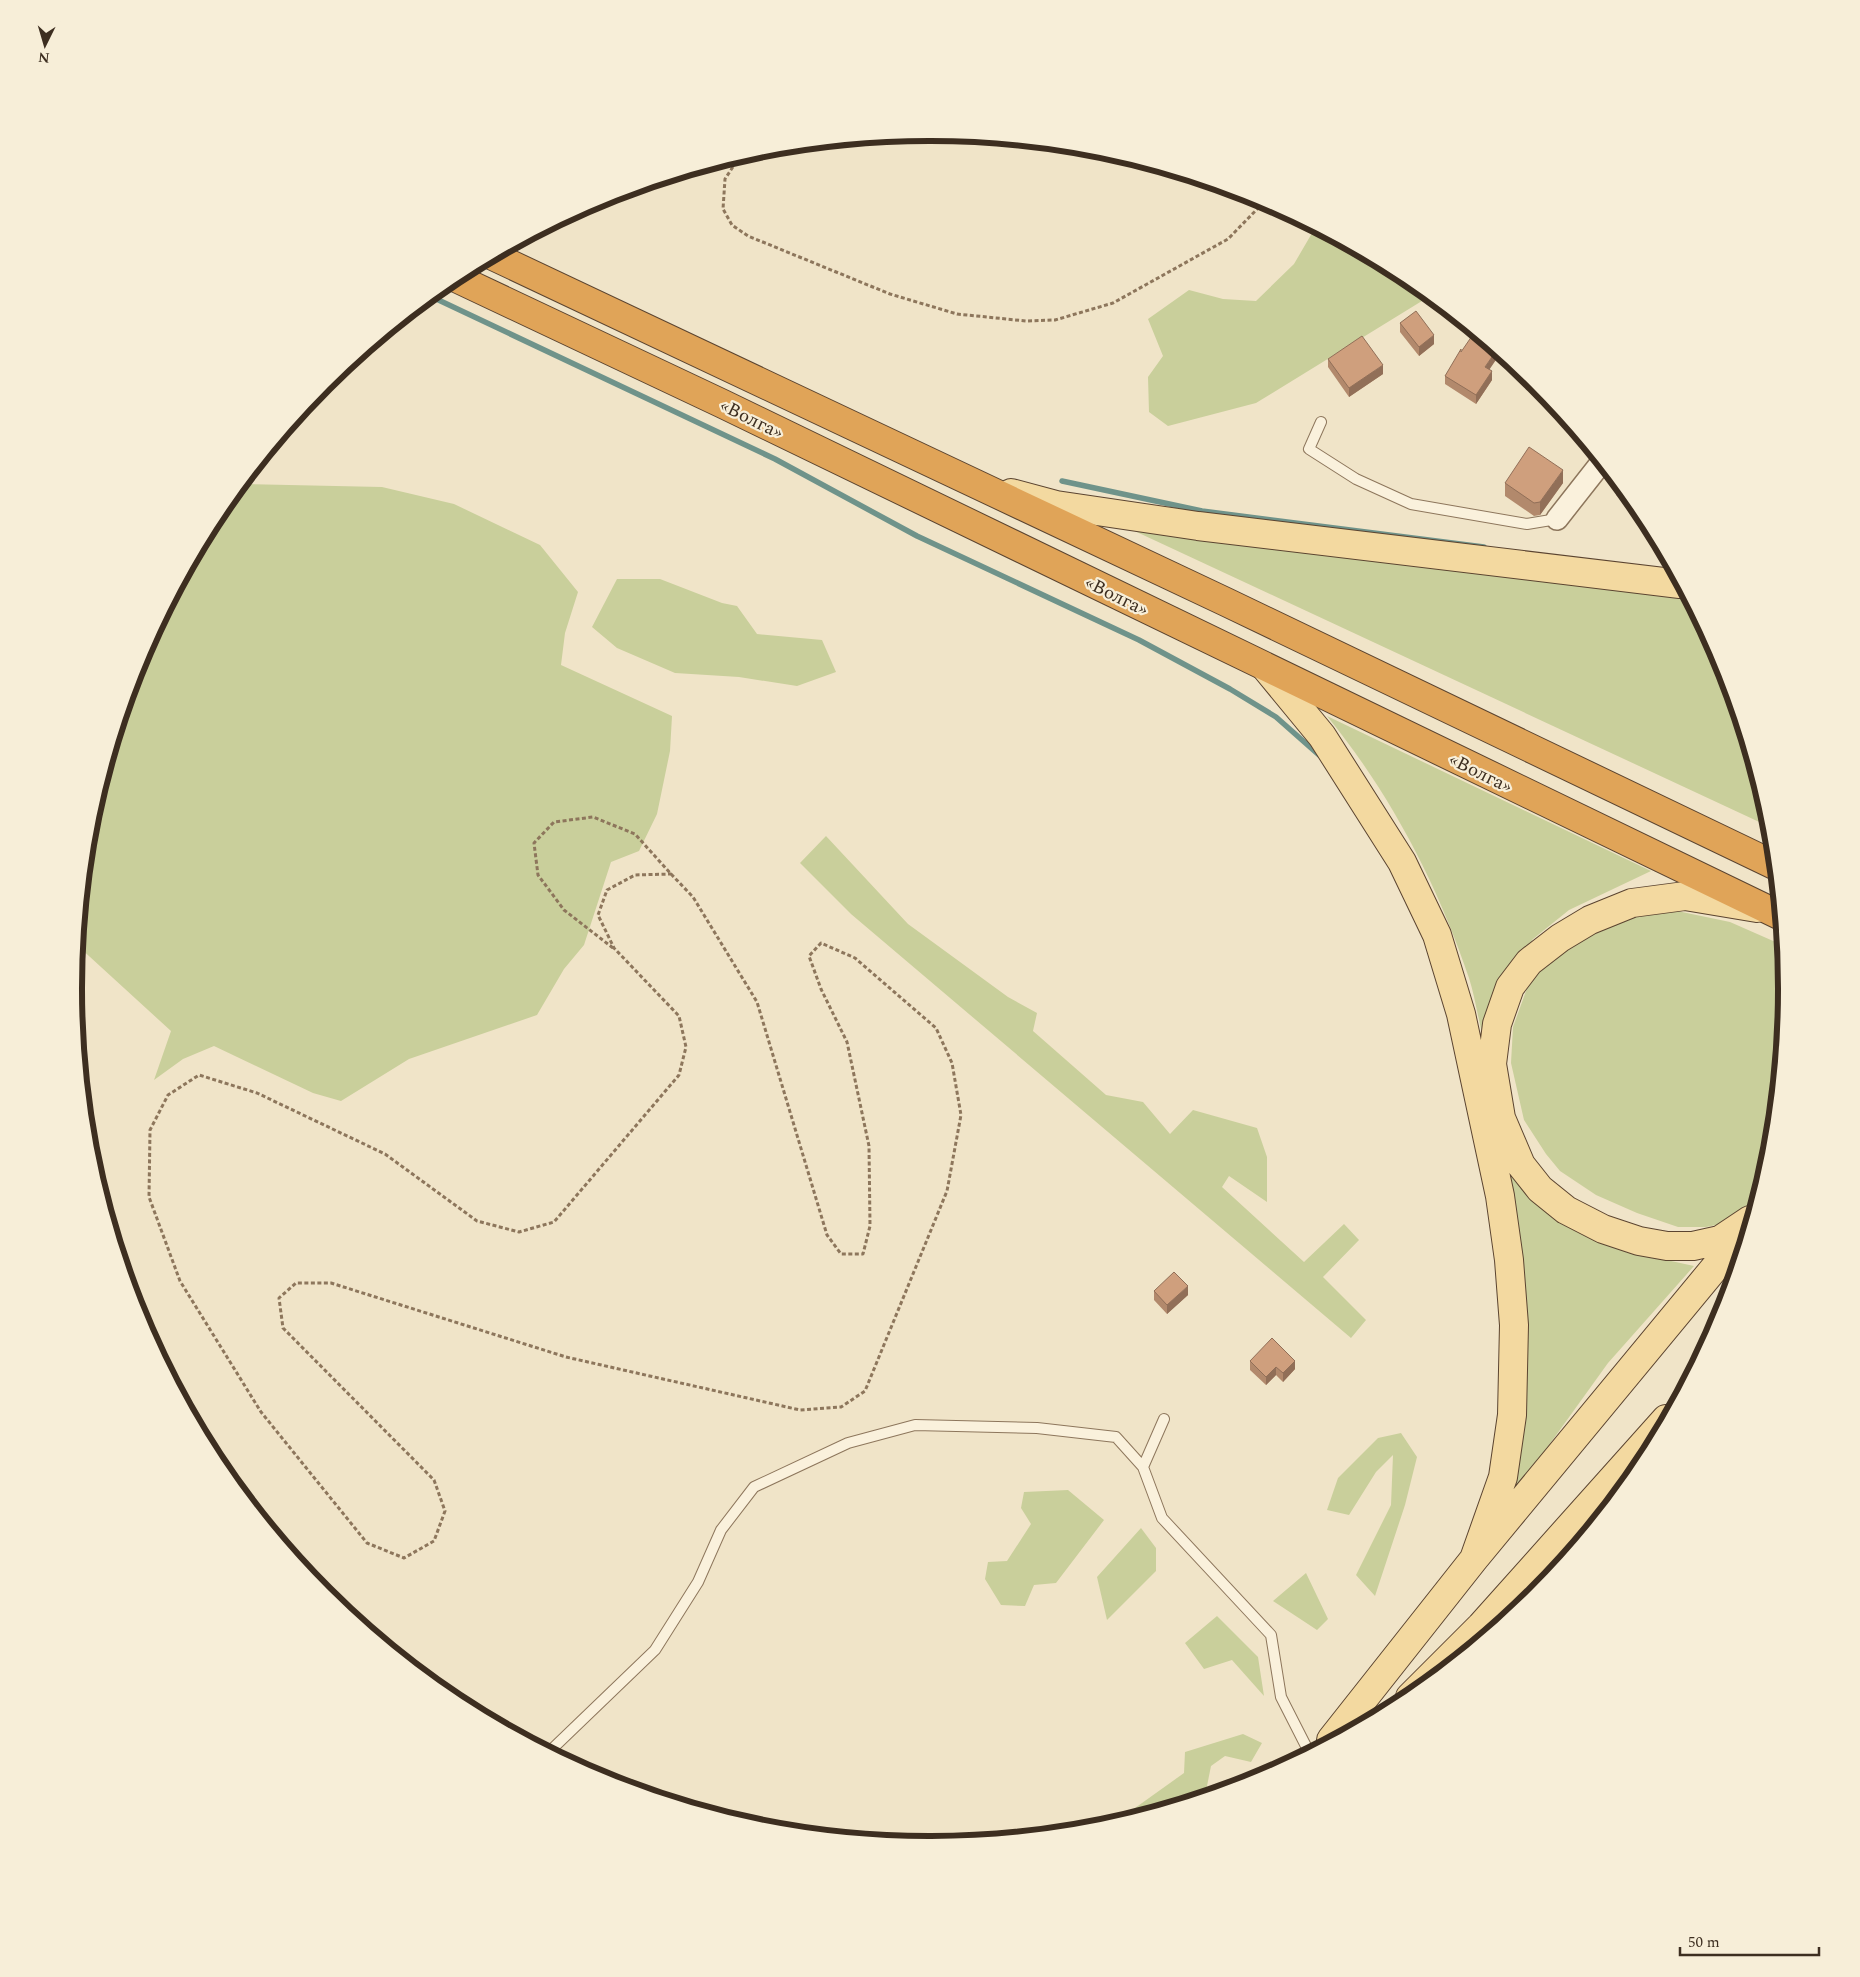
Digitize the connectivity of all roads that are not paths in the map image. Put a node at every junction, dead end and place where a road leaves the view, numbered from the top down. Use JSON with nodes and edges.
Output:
{"nodes":[{"id":1,"x":499,"y":259,"type":"edge"},
{"id":2,"x":463,"y":281,"type":"edge"},
{"id":3,"x":1321,"y":422,"type":"dead end"},
{"id":4,"x":1597,"y":467,"type":"edge"},
{"id":5,"x":972,"y":482,"type":"junction"},
{"id":6,"x":1556,"y":519,"type":"joint"},
{"id":7,"x":1674,"y":583,"type":"edge"},
{"id":8,"x":1266,"y":668,"type":"junction"},
{"id":9,"x":1767,"y":862,"type":"edge"},
{"id":10,"x":1773,"y":912,"type":"edge"},
{"id":11,"x":1744,"y":1224,"type":"edge"},
{"id":12,"x":1740,"y":1238,"type":"edge"},
{"id":13,"x":1164,"y":1419,"type":"dead end"},
{"id":14,"x":1646,"y":1442,"type":"edge"},
{"id":15,"x":1143,"y":1467,"type":"junction"},
{"id":16,"x":1474,"y":1559,"type":"junction"},
{"id":17,"x":1503,"y":1613,"type":"edge"},
{"id":18,"x":1481,"y":1626,"type":"junction"},
{"id":19,"x":1446,"y":1661,"type":"edge"},
{"id":20,"x":1338,"y":1731,"type":"edge"},
{"id":21,"x":553,"y":1748,"type":"edge"},
{"id":22,"x":1307,"y":1748,"type":"edge"}],
"edges":[{"from":1,"to":5,"type":"highway","name":"«Волга»"},
{"from":2,"to":8,"type":"highway","name":"«Волга»"},
{"from":3,"to":6,"type":"lane"},
{"from":4,"to":6,"type":"street"},
{"from":5,"to":7,"type":"main road"},
{"from":5,"to":9,"type":"highway","name":"«Волга»"},
{"from":8,"to":10,"type":"highway","name":"«Волга»"},
{"from":8,"to":16,"type":"main road"},
{"from":10,"to":11,"type":"main road"},
{"from":12,"to":16,"type":"main road"},
{"from":13,"to":15,"type":"lane"},
{"from":14,"to":18,"type":"main road"},
{"from":15,"to":21,"type":"lane"},
{"from":15,"to":22,"type":"lane"},
{"from":16,"to":20,"type":"main road"},
{"from":17,"to":18,"type":"main road"},
{"from":18,"to":19,"type":"main road"}]}
